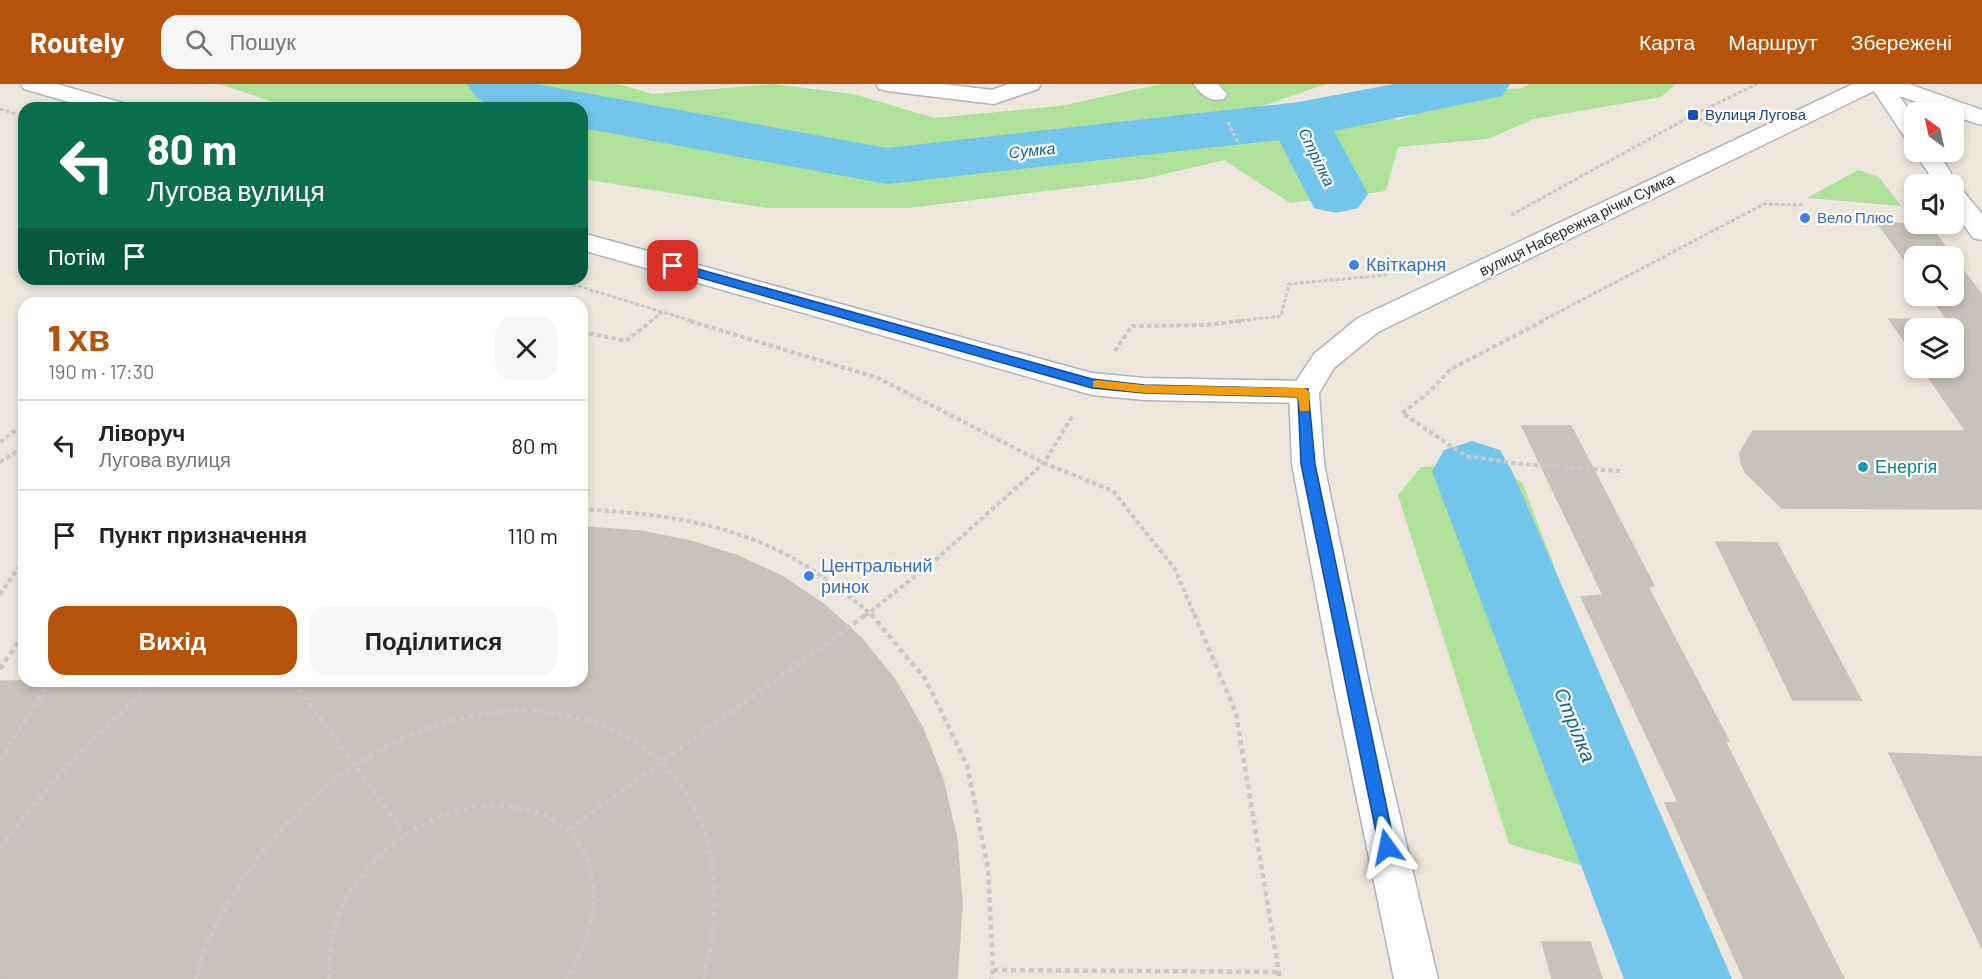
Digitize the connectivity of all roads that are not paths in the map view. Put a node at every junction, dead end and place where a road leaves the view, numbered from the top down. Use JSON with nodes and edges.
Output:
{"nodes":[{"id":1,"x":32,"y":84,"type":"edge"},
{"id":2,"x":887,"y":84,"type":"edge"},
{"id":3,"x":1030,"y":84,"type":"edge"},
{"id":4,"x":1871,"y":84,"type":"edge"},
{"id":5,"x":1880,"y":84,"type":"edge"},
{"id":6,"x":1887,"y":84,"type":"edge"},
{"id":7,"x":94,"y":102,"type":"edge"},
{"id":8,"x":1982,"y":118,"type":"edge"},
{"id":9,"x":1904,"y":119,"type":"edge"},
{"id":10,"x":1964,"y":207,"type":"edge"},
{"id":11,"x":1982,"y":232,"type":"edge"},
{"id":12,"x":588,"y":243,"type":"edge"},
{"id":13,"x":1304,"y":392,"type":"junction"},
{"id":14,"x":1416,"y":979,"type":"edge"}],
"edges":[{"from":1,"to":7,"type":"main road"},
{"from":2,"to":3,"type":"main road"},
{"from":4,"to":13,"type":"main road","name":"вулиця Набережна річки Сумка"},
{"from":5,"to":9,"type":"main road"},
{"from":6,"to":8,"type":"main road"},
{"from":10,"to":11,"type":"main road"},
{"from":12,"to":13,"type":"main road"},
{"from":13,"to":14,"type":"main road"}]}
